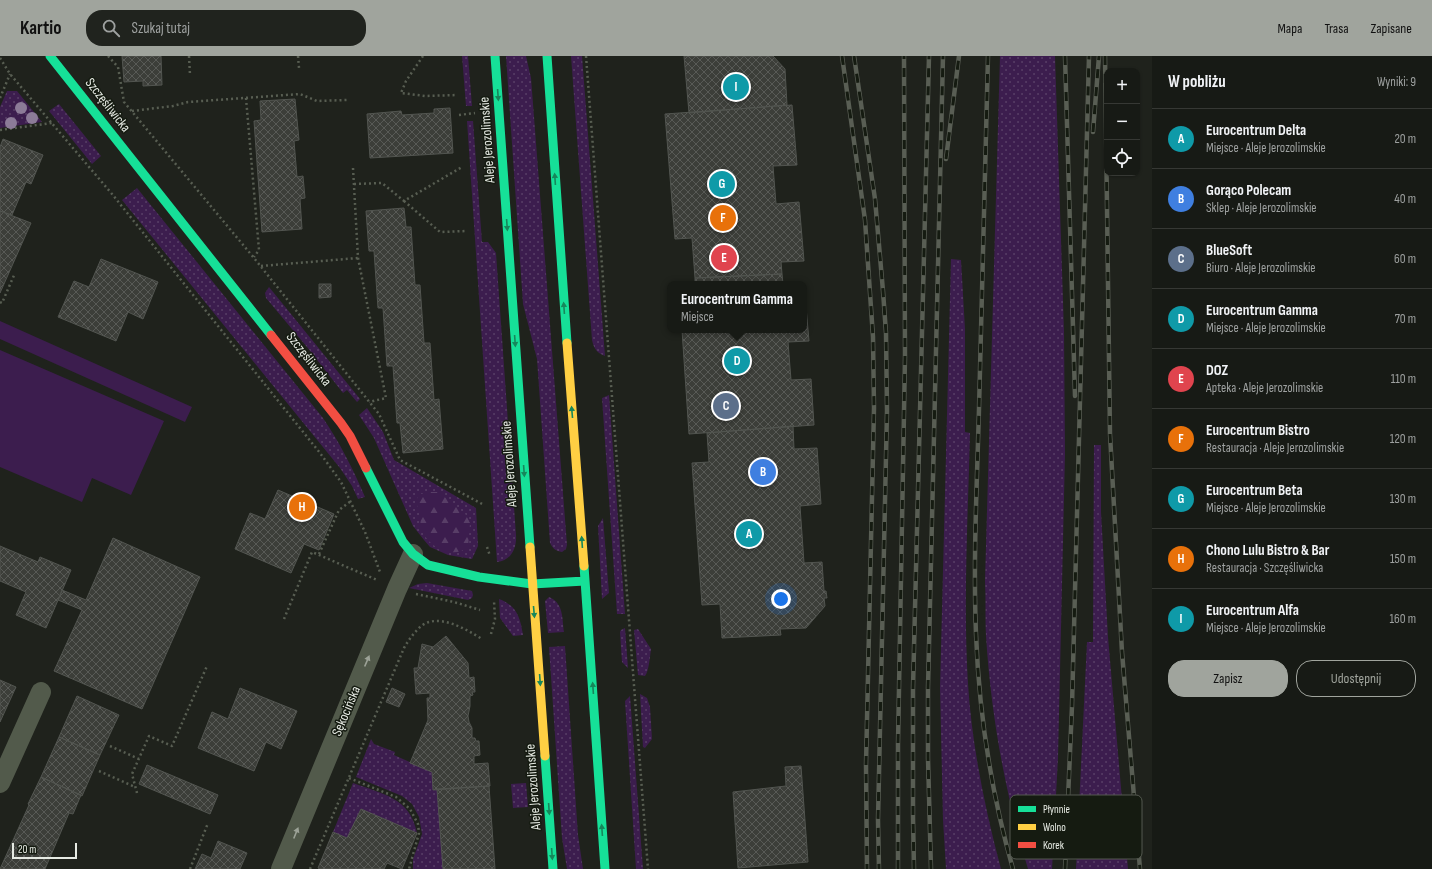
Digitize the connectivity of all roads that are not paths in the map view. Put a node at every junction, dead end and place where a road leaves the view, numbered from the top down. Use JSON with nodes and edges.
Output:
{"nodes":[{"id":1,"x":50,"y":56,"type":"edge"},
{"id":2,"x":495,"y":56,"type":"edge"},
{"id":3,"x":546,"y":56,"type":"edge"},
{"id":4,"x":413,"y":554,"type":"junction"},
{"id":5,"x":585,"y":581,"type":"junction"},
{"id":6,"x":532,"y":584,"type":"junction"},
{"id":7,"x":41,"y":692,"type":"dead end"},
{"id":8,"x":0,"y":782,"type":"edge"},
{"id":9,"x":281,"y":869,"type":"edge"},
{"id":10,"x":553,"y":869,"type":"edge"},
{"id":11,"x":605,"y":869,"type":"edge"}],
"edges":[{"from":1,"to":4,"type":"main road","name":"Szczęśliwicka"},
{"from":2,"to":6,"type":"main road","name":"Aleje Jerozolimskie","one_way":true},
{"from":5,"to":3,"type":"main road","one_way":true},
{"from":4,"to":6,"type":"main road","name":"Szczęśliwicka"},
{"from":9,"to":4,"type":"street","name":"Sękocińska","one_way":true},
{"from":5,"to":6,"type":"main road","name":"Szczęśliwicka"},
{"from":11,"to":5,"type":"main road","one_way":true},
{"from":6,"to":10,"type":"main road","name":"Aleje Jerozolimskie","one_way":true},
{"from":7,"to":8,"type":"street"}]}
